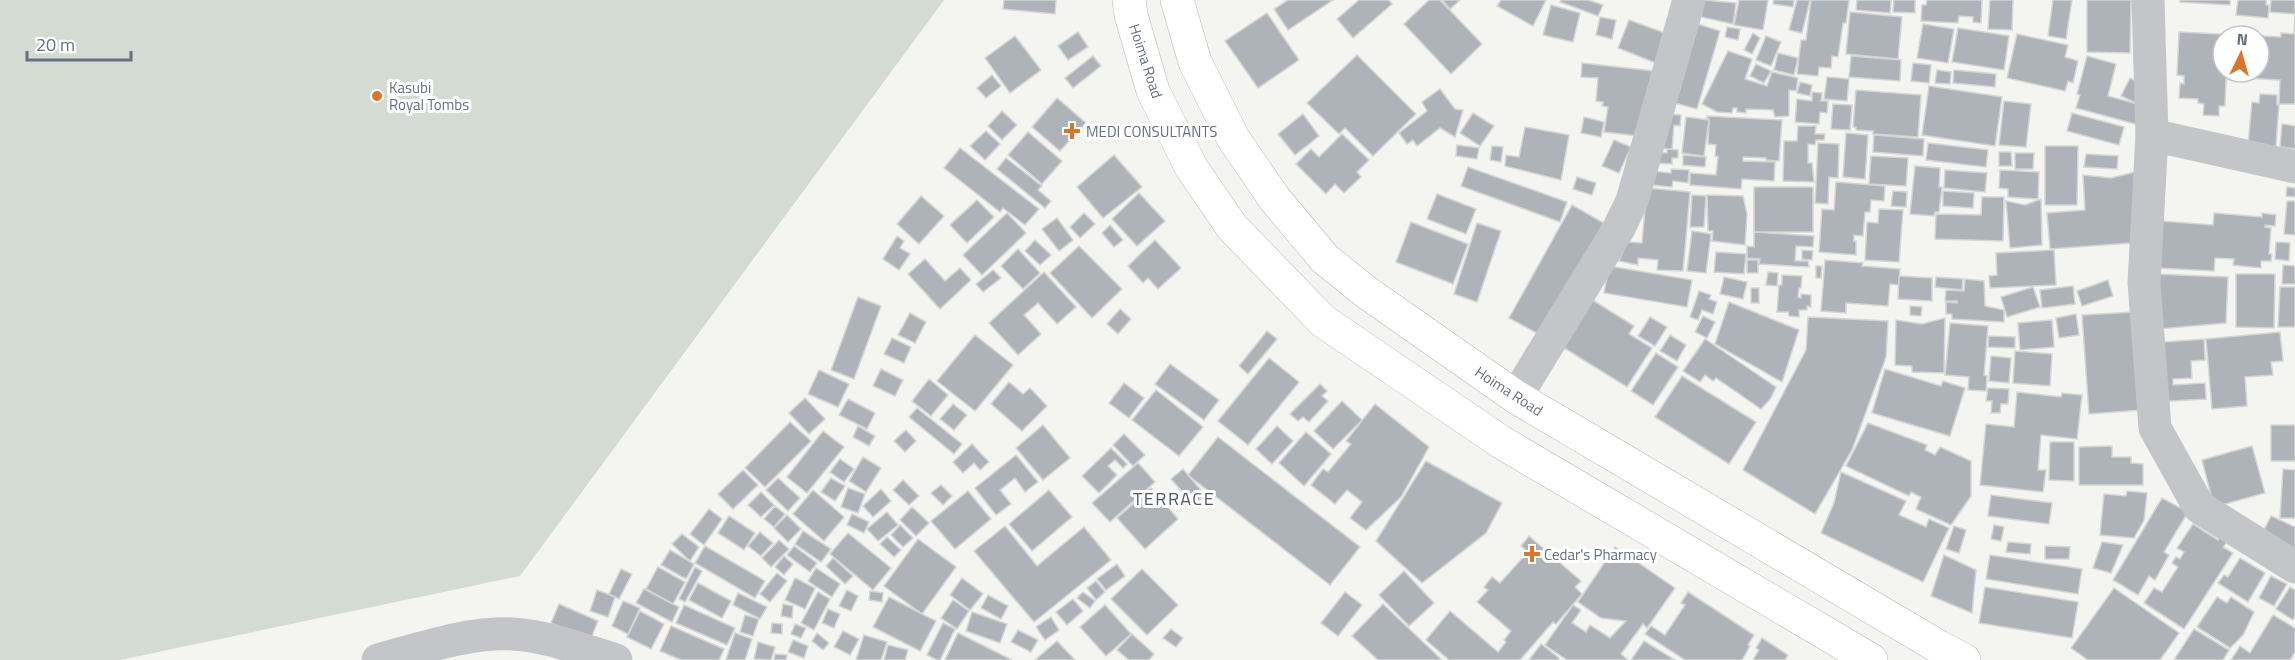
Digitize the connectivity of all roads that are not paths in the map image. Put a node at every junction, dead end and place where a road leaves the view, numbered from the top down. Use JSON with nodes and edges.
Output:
{"nodes":[{"id":1,"x":1129,"y":0,"type":"edge"},
{"id":2,"x":1177,"y":0,"type":"edge"},
{"id":3,"x":1689,"y":0,"type":"edge"},
{"id":4,"x":2148,"y":0,"type":"edge"},
{"id":5,"x":2152,"y":135,"type":"junction"},
{"id":6,"x":2295,"y":167,"type":"edge"},
{"id":7,"x":1516,"y":398,"type":"junction"},
{"id":8,"x":2295,"y":567,"type":"edge"},
{"id":9,"x":378,"y":660,"type":"edge"},
{"id":10,"x":616,"y":660,"type":"edge"},
{"id":11,"x":1871,"y":660,"type":"edge"},
{"id":12,"x":1964,"y":660,"type":"edge"}],
"edges":[{"from":1,"to":11,"type":"main road","name":"Hoima Road"},
{"from":2,"to":7,"type":"main road","name":"Hoima Road"},
{"from":3,"to":7,"type":"street"},
{"from":4,"to":5,"type":"street"},
{"from":5,"to":6,"type":"street"},
{"from":5,"to":8,"type":"street"},
{"from":7,"to":12,"type":"main road","name":"Hoima Road"},
{"from":9,"to":10,"type":"street"}]}
